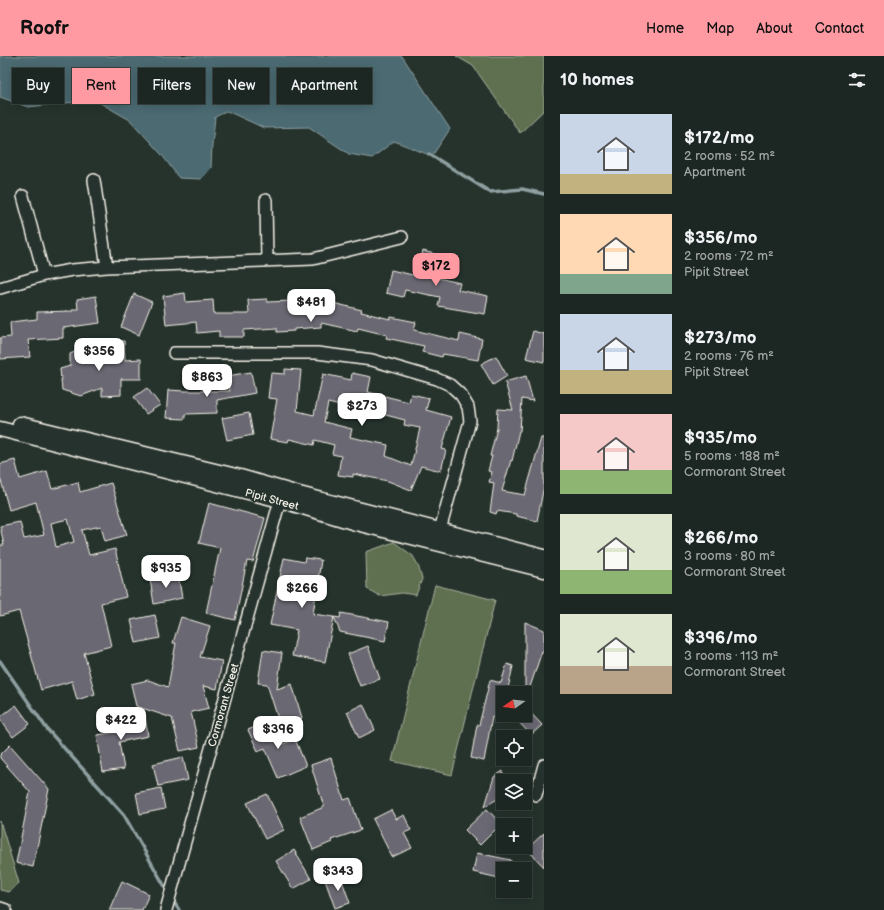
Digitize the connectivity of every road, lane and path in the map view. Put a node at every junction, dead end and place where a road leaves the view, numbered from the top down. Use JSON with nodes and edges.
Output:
{"nodes":[{"id":1,"x":94,"y":180,"type":"dead end"},
{"id":2,"x":23,"y":196,"type":"dead end"},
{"id":3,"x":266,"y":200,"type":"dead end"},
{"id":4,"x":402,"y":237,"type":"dead end"},
{"id":5,"x":267,"y":261,"type":"junction"},
{"id":6,"x":107,"y":267,"type":"junction"},
{"id":7,"x":44,"y":275,"type":"junction"},
{"id":8,"x":0,"y":288,"type":"edge"},
{"id":9,"x":174,"y":353,"type":"dead end"},
{"id":10,"x":0,"y":419,"type":"edge"},
{"id":11,"x":0,"y":429,"type":"edge"},
{"id":12,"x":282,"y":495,"type":"junction"},
{"id":13,"x":440,"y":530,"type":"junction"},
{"id":14,"x":544,"y":557,"type":"edge"},
{"id":15,"x":544,"y":570,"type":"edge"},
{"id":16,"x":544,"y":765,"type":"edge"},
{"id":17,"x":536,"y":795,"type":"dead end"},
{"id":18,"x":0,"y":908,"type":"edge"},
{"id":19,"x":6,"y":910,"type":"edge"},
{"id":20,"x":166,"y":910,"type":"edge"}],
"edges":[{"from":1,"to":6,"type":"street"},
{"from":2,"to":7,"type":"street"},
{"from":3,"to":5,"type":"street"},
{"from":4,"to":5,"type":"street"},
{"from":5,"to":6,"type":"street"},
{"from":6,"to":7,"type":"street"},
{"from":7,"to":8,"type":"street"},
{"from":9,"to":13,"type":"street"},
{"from":10,"to":12,"type":"main road","name":"Pipit Street"},
{"from":11,"to":12,"type":"main road","name":"Pipit Street"},
{"from":12,"to":13,"type":"main road","name":"Pipit Street"},
{"from":12,"to":15,"type":"main road","name":"Pipit Street"},
{"from":12,"to":20,"type":"street","name":"Cormorant Street"},
{"from":13,"to":14,"type":"main road","name":"Pipit Street"},
{"from":16,"to":17,"type":"street"},
{"from":18,"to":19,"type":"street"}]}
